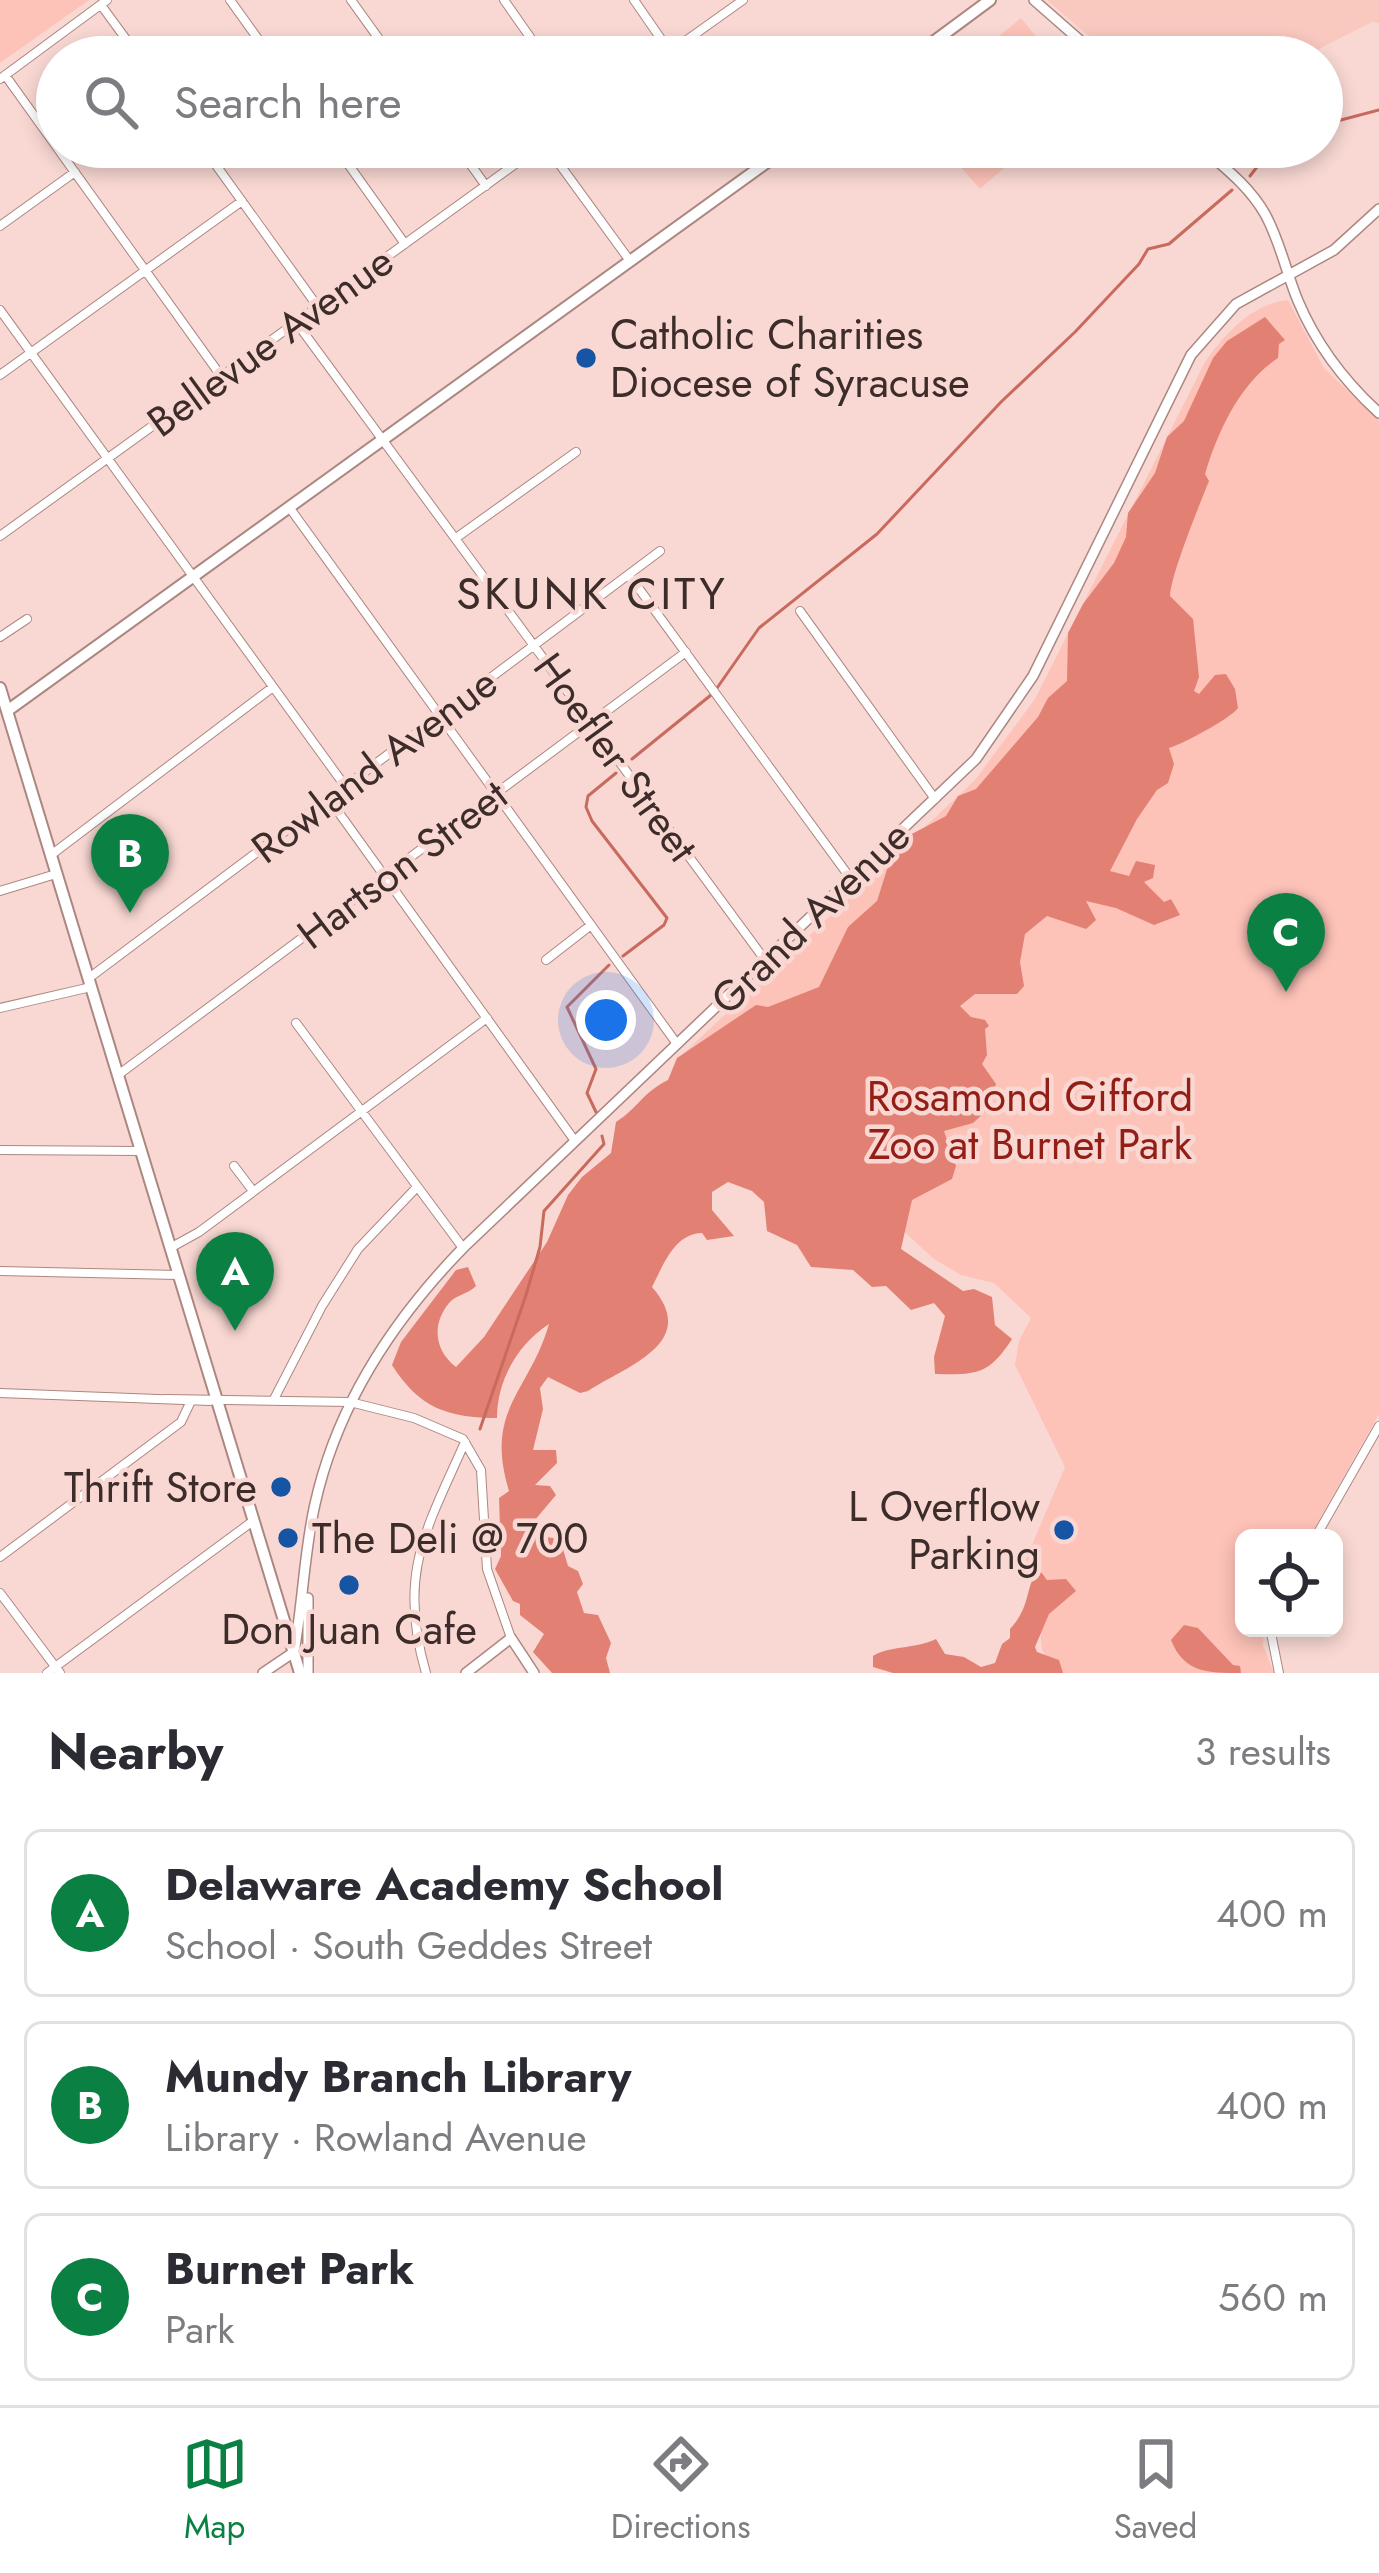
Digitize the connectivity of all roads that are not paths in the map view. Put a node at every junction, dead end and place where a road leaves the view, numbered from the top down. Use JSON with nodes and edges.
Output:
{"nodes":[{"id":1,"x":230,"y":0,"type":"edge"},
{"id":2,"x":351,"y":0,"type":"edge"},
{"id":3,"x":504,"y":0,"type":"edge"},
{"id":4,"x":634,"y":0,"type":"edge"},
{"id":5,"x":743,"y":0,"type":"edge"},
{"id":6,"x":990,"y":0,"type":"edge"},
{"id":7,"x":1034,"y":0,"type":"edge"},
{"id":8,"x":104,"y":2,"type":"edge"},
{"id":9,"x":58,"y":36,"type":"edge"},
{"id":10,"x":126,"y":36,"type":"edge"},
{"id":11,"x":257,"y":36,"type":"edge"},
{"id":12,"x":377,"y":36,"type":"edge"},
{"id":13,"x":529,"y":36,"type":"edge"},
{"id":14,"x":656,"y":36,"type":"edge"},
{"id":15,"x":692,"y":36,"type":"edge"},
{"id":16,"x":941,"y":36,"type":"edge"},
{"id":17,"x":1076,"y":36,"type":"edge"},
{"id":18,"x":36,"y":52,"type":"edge"},
{"id":19,"x":2,"y":77,"type":"edge"},
{"id":20,"x":36,"y":121,"type":"edge"},
{"id":21,"x":72,"y":168,"type":"edge"},
{"id":22,"x":218,"y":168,"type":"edge"},
{"id":23,"x":351,"y":168,"type":"edge"},
{"id":24,"x":473,"y":168,"type":"edge"},
{"id":25,"x":512,"y":168,"type":"edge"},
{"id":26,"x":559,"y":168,"type":"edge"},
{"id":27,"x":759,"y":168,"type":"edge"},
{"id":28,"x":1224,"y":168,"type":"edge"},
{"id":29,"x":75,"y":172,"type":"junction"},
{"id":30,"x":486,"y":186,"type":"junction"},
{"id":31,"x":242,"y":201,"type":"junction"},
{"id":32,"x":1378,"y":211,"type":"edge"},
{"id":33,"x":0,"y":226,"type":"edge"},
{"id":34,"x":405,"y":244,"type":"junction"},
{"id":35,"x":630,"y":261,"type":"junction"},
{"id":36,"x":146,"y":271,"type":"junction"},
{"id":37,"x":1289,"y":274,"type":"junction"},
{"id":38,"x":318,"y":307,"type":"junction"},
{"id":39,"x":0,"y":310,"type":"edge"},
{"id":40,"x":296,"y":322,"type":"junction"},
{"id":41,"x":31,"y":352,"type":"junction"},
{"id":42,"x":0,"y":375,"type":"edge"},
{"id":43,"x":221,"y":376,"type":"junction"},
{"id":44,"x":1379,"y":413,"type":"edge"},
{"id":45,"x":383,"y":439,"type":"junction"},
{"id":46,"x":576,"y":452,"type":"dead end"},
{"id":47,"x":108,"y":458,"type":"junction"},
{"id":48,"x":289,"y":507,"type":"junction"},
{"id":49,"x":0,"y":536,"type":"edge"},
{"id":50,"x":457,"y":538,"type":"junction"},
{"id":51,"x":660,"y":551,"type":"dead end"},
{"id":52,"x":629,"y":575,"type":"junction"},
{"id":53,"x":193,"y":576,"type":"junction"},
{"id":54,"x":800,"y":611,"type":"dead end"},
{"id":55,"x":27,"y":619,"type":"dead end"},
{"id":56,"x":0,"y":637,"type":"edge"},
{"id":57,"x":535,"y":646,"type":"junction"},
{"id":58,"x":686,"y":652,"type":"junction"},
{"id":59,"x":273,"y":687,"type":"junction"},
{"id":60,"x":0,"y":688,"type":"edge"},
{"id":61,"x":3,"y":713,"type":"edge"},
{"id":62,"x":440,"y":716,"type":"junction"},
{"id":63,"x":591,"y":723,"type":"junction"},
{"id":64,"x":345,"y":787,"type":"junction"},
{"id":65,"x":496,"y":794,"type":"junction"},
{"id":66,"x":329,"y":799,"type":"junction"},
{"id":67,"x":935,"y":799,"type":"junction"},
{"id":68,"x":51,"y":855,"type":"junction"},
{"id":69,"x":57,"y":874,"type":"junction"},
{"id":70,"x":385,"y":877,"type":"junction"},
{"id":71,"x":851,"y":879,"type":"junction"},
{"id":72,"x":0,"y":891,"type":"edge"},
{"id":73,"x":591,"y":926,"type":"junction"},
{"id":74,"x":547,"y":960,"type":"dead end"},
{"id":75,"x":765,"y":960,"type":"junction"},
{"id":76,"x":90,"y":983,"type":"junction"},
{"id":77,"x":0,"y":1008,"type":"edge"},
{"id":78,"x":487,"y":1018,"type":"junction"},
{"id":79,"x":296,"y":1023,"type":"dead end"},
{"id":80,"x":677,"y":1044,"type":"junction"},
{"id":81,"x":118,"y":1076,"type":"junction"},
{"id":82,"x":361,"y":1112,"type":"junction"},
{"id":83,"x":575,"y":1141,"type":"junction"},
{"id":84,"x":0,"y":1150,"type":"edge"},
{"id":85,"x":141,"y":1150,"type":"junction"},
{"id":86,"x":234,"y":1166,"type":"dead end"},
{"id":87,"x":417,"y":1187,"type":"junction"},
{"id":88,"x":253,"y":1192,"type":"junction"},
{"id":89,"x":170,"y":1248,"type":"junction"},
{"id":90,"x":463,"y":1248,"type":"junction"},
{"id":91,"x":0,"y":1271,"type":"edge"},
{"id":92,"x":178,"y":1275,"type":"junction"},
{"id":93,"x":0,"y":1393,"type":"edge"},
{"id":94,"x":166,"y":1399,"type":"junction"},
{"id":95,"x":217,"y":1400,"type":"junction"},
{"id":96,"x":273,"y":1401,"type":"junction"},
{"id":97,"x":350,"y":1402,"type":"junction"},
{"id":98,"x":190,"y":1403,"type":"junction"},
{"id":99,"x":1379,"y":1426,"type":"edge"},
{"id":100,"x":465,"y":1442,"type":"junction"},
{"id":101,"x":254,"y":1520,"type":"junction"},
{"id":102,"x":1320,"y":1529,"type":"edge"},
{"id":103,"x":0,"y":1556,"type":"edge"},
{"id":104,"x":306,"y":1587,"type":"junction"},
{"id":105,"x":0,"y":1593,"type":"edge"},
{"id":106,"x":1272,"y":1637,"type":"edge"},
{"id":107,"x":511,"y":1638,"type":"junction"},
{"id":108,"x":294,"y":1652,"type":"junction"},
{"id":109,"x":54,"y":1671,"type":"edge"},
{"id":110,"x":263,"y":1673,"type":"edge"},
{"id":111,"x":304,"y":1673,"type":"edge"},
{"id":112,"x":426,"y":1673,"type":"edge"},
{"id":113,"x":466,"y":1673,"type":"edge"},
{"id":114,"x":534,"y":1673,"type":"edge"},
{"id":115,"x":1279,"y":1673,"type":"edge"}],
"edges":[{"from":1,"to":11,"type":"street"},
{"from":2,"to":12,"type":"street"},
{"from":3,"to":13,"type":"street"},
{"from":4,"to":14,"type":"street"},
{"from":5,"to":15,"type":"street"},
{"from":6,"to":16,"type":"main road"},
{"from":7,"to":17,"type":"street"},
{"from":8,"to":9,"type":"street"},
{"from":8,"to":10,"type":"street"},
{"from":18,"to":19,"type":"street"},
{"from":19,"to":20,"type":"street"},
{"from":21,"to":29,"type":"street"},
{"from":22,"to":31,"type":"street"},
{"from":23,"to":34,"type":"street"},
{"from":24,"to":30,"type":"street"},
{"from":25,"to":30,"type":"street","name":"Bellevue Avenue"},
{"from":26,"to":35,"type":"street"},
{"from":27,"to":35,"type":"main road"},
{"from":28,"to":37,"type":"street"},
{"from":29,"to":33,"type":"street"},
{"from":29,"to":36,"type":"street"},
{"from":30,"to":34,"type":"street","name":"Bellevue Avenue"},
{"from":31,"to":36,"type":"street"},
{"from":31,"to":38,"type":"street"},
{"from":32,"to":37,"type":"street","name":"Grand Avenue"},
{"from":34,"to":38,"type":"street","name":"Bellevue Avenue"},
{"from":35,"to":45,"type":"main road"},
{"from":36,"to":41,"type":"street"},
{"from":36,"to":43,"type":"street"},
{"from":37,"to":44,"type":"street"},
{"from":37,"to":67,"type":"street","name":"Grand Avenue"},
{"from":38,"to":40,"type":"street","name":"Bellevue Avenue"},
{"from":39,"to":41,"type":"street"},
{"from":40,"to":43,"type":"street","name":"Bellevue Avenue"},
{"from":40,"to":45,"type":"street","name":"Hoefler Street"},
{"from":41,"to":42,"type":"street"},
{"from":41,"to":47,"type":"street"},
{"from":43,"to":47,"type":"street","name":"Bellevue Avenue"},
{"from":45,"to":48,"type":"main road"},
{"from":45,"to":50,"type":"street","name":"Hoefler Street"},
{"from":46,"to":50,"type":"street"},
{"from":47,"to":49,"type":"street","name":"Bellevue Avenue"},
{"from":47,"to":53,"type":"street"},
{"from":48,"to":53,"type":"main road"},
{"from":48,"to":62,"type":"street"},
{"from":50,"to":57,"type":"street","name":"Hoefler Street"},
{"from":51,"to":52,"type":"street","name":"Rowland Avenue"},
{"from":52,"to":57,"type":"street","name":"Rowland Avenue"},
{"from":52,"to":58,"type":"street"},
{"from":53,"to":59,"type":"street"},
{"from":53,"to":61,"type":"main road"},
{"from":54,"to":67,"type":"street"},
{"from":55,"to":56,"type":"street"},
{"from":57,"to":62,"type":"street","name":"Rowland Avenue"},
{"from":57,"to":63,"type":"street","name":"Hoefler Street"},
{"from":58,"to":63,"type":"street","name":"Hartson Street"},
{"from":58,"to":71,"type":"street"},
{"from":59,"to":64,"type":"street"},
{"from":59,"to":68,"type":"street"},
{"from":60,"to":61,"type":"main road"},
{"from":61,"to":68,"type":"main road"},
{"from":62,"to":64,"type":"street","name":"Rowland Avenue"},
{"from":62,"to":65,"type":"street"},
{"from":63,"to":65,"type":"street","name":"Hartson Street"},
{"from":63,"to":75,"type":"street","name":"Hoefler Street"},
{"from":64,"to":66,"type":"street","name":"Rowland Avenue"},
{"from":65,"to":70,"type":"street","name":"Hartson Street"},
{"from":65,"to":73,"type":"street"},
{"from":66,"to":70,"type":"street"},
{"from":66,"to":76,"type":"street","name":"Rowland Avenue"},
{"from":67,"to":71,"type":"street","name":"Grand Avenue"},
{"from":68,"to":69,"type":"main road"},
{"from":69,"to":72,"type":"street"},
{"from":69,"to":76,"type":"main road"},
{"from":70,"to":78,"type":"street"},
{"from":70,"to":81,"type":"street","name":"Hartson Street"},
{"from":71,"to":75,"type":"street","name":"Grand Avenue"},
{"from":73,"to":74,"type":"street"},
{"from":73,"to":80,"type":"street"},
{"from":75,"to":80,"type":"street","name":"Grand Avenue"},
{"from":76,"to":77,"type":"street","name":"Rowland Avenue"},
{"from":76,"to":81,"type":"main road"},
{"from":78,"to":82,"type":"street"},
{"from":78,"to":83,"type":"street"},
{"from":79,"to":82,"type":"street"},
{"from":80,"to":83,"type":"street","name":"Grand Avenue"},
{"from":81,"to":85,"type":"main road"},
{"from":82,"to":87,"type":"street"},
{"from":82,"to":88,"type":"street"},
{"from":83,"to":90,"type":"street","name":"Grand Avenue"},
{"from":84,"to":85,"type":"street"},
{"from":85,"to":89,"type":"main road"},
{"from":86,"to":88,"type":"street"},
{"from":87,"to":90,"type":"street"},
{"from":87,"to":96,"type":"street"},
{"from":88,"to":89,"type":"street"},
{"from":89,"to":92,"type":"main road"},
{"from":90,"to":97,"type":"street","name":"Grand Avenue"},
{"from":91,"to":92,"type":"street"},
{"from":92,"to":95,"type":"main road"},
{"from":93,"to":94,"type":"street"},
{"from":94,"to":95,"type":"street"},
{"from":94,"to":98,"type":"street"},
{"from":95,"to":96,"type":"street"},
{"from":95,"to":98,"type":"street"},
{"from":95,"to":101,"type":"main road"},
{"from":96,"to":97,"type":"street"},
{"from":97,"to":100,"type":"street"},
{"from":97,"to":104,"type":"street","name":"Grand Avenue"},
{"from":98,"to":103,"type":"street"},
{"from":99,"to":102,"type":"street"},
{"from":100,"to":107,"type":"street"},
{"from":100,"to":112,"type":"street"},
{"from":101,"to":108,"type":"main road"},
{"from":101,"to":109,"type":"street"},
{"from":104,"to":108,"type":"street","name":"Grand Avenue"},
{"from":104,"to":111,"type":"street"},
{"from":105,"to":109,"type":"street"},
{"from":106,"to":115,"type":"street"},
{"from":107,"to":113,"type":"street"},
{"from":107,"to":114,"type":"street"},
{"from":108,"to":110,"type":"street"},
{"from":108,"to":111,"type":"main road"}]}
